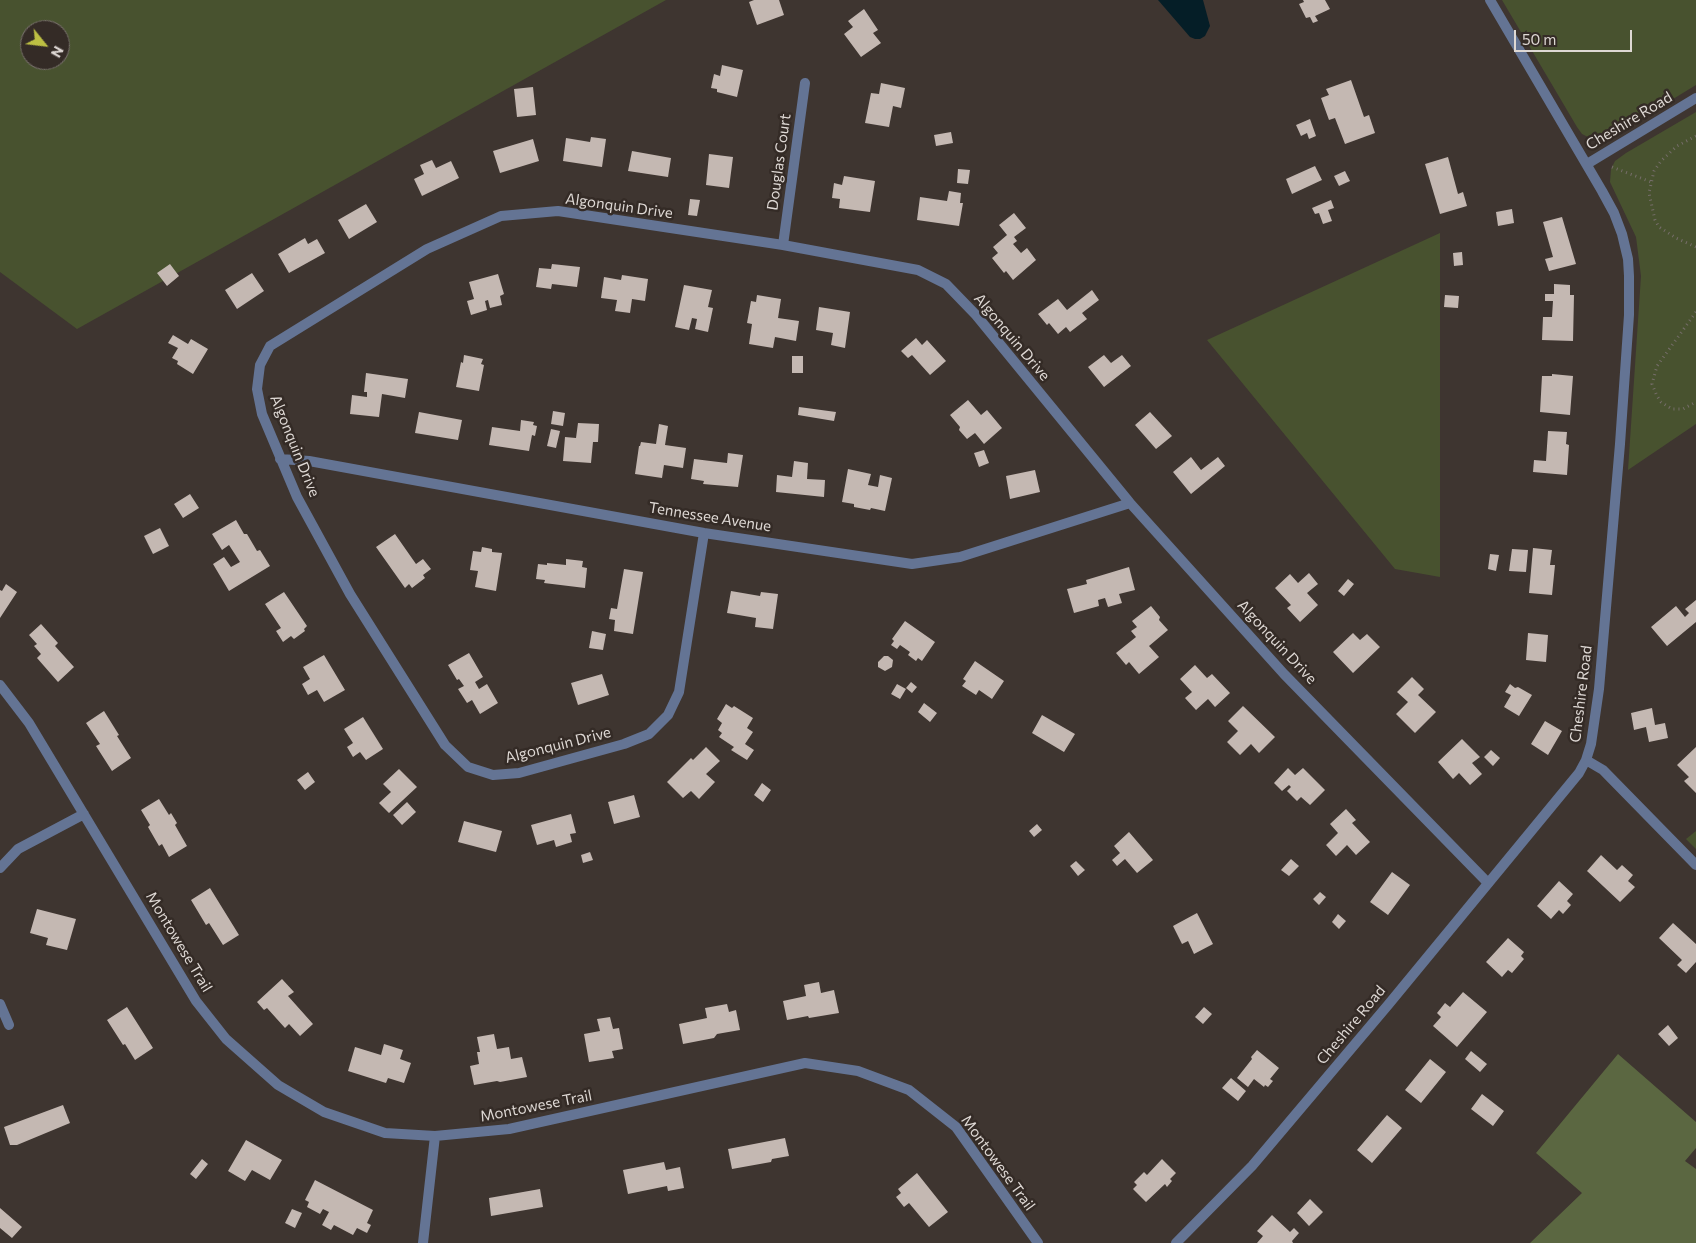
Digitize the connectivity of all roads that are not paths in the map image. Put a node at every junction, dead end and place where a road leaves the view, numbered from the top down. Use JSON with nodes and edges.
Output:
{"nodes":[{"id":1,"x":1490,"y":0,"type":"edge"},
{"id":2,"x":805,"y":83,"type":"dead end"},
{"id":3,"x":1696,"y":98,"type":"edge"},
{"id":4,"x":1587,"y":164,"type":"junction"},
{"id":5,"x":783,"y":245,"type":"junction"},
{"id":6,"x":280,"y":459,"type":"junction"},
{"id":7,"x":1130,"y":503,"type":"junction"},
{"id":8,"x":704,"y":533,"type":"junction"},
{"id":9,"x":0,"y":685,"type":"edge"},
{"id":10,"x":1586,"y":760,"type":"junction"},
{"id":11,"x":84,"y":814,"type":"junction"},
{"id":12,"x":1696,"y":865,"type":"edge"},
{"id":13,"x":0,"y":868,"type":"edge"},
{"id":14,"x":1488,"y":883,"type":"junction"},
{"id":15,"x":0,"y":1004,"type":"edge"},
{"id":16,"x":9,"y":1025,"type":"dead end"},
{"id":17,"x":435,"y":1136,"type":"junction"},
{"id":18,"x":423,"y":1243,"type":"edge"},
{"id":19,"x":1038,"y":1243,"type":"edge"},
{"id":20,"x":1176,"y":1243,"type":"edge"}],
"edges":[{"from":1,"to":4,"type":"street"},
{"from":2,"to":5,"type":"street","name":"Douglas Court"},
{"from":3,"to":4,"type":"street","name":"Cheshire Road"},
{"from":4,"to":10,"type":"street","name":"Cheshire Road"},
{"from":5,"to":6,"type":"street","name":"Algonquin Drive"},
{"from":5,"to":7,"type":"street","name":"Algonquin Drive"},
{"from":6,"to":8,"type":"street","name":"Tennessee Avenue"},
{"from":6,"to":8,"type":"street","name":"Algonquin Drive"},
{"from":7,"to":8,"type":"street","name":"Tennessee Avenue"},
{"from":7,"to":14,"type":"street","name":"Algonquin Drive"},
{"from":9,"to":11,"type":"street","name":"Montowese Trail"},
{"from":10,"to":12,"type":"street"},
{"from":10,"to":14,"type":"street","name":"Cheshire Road"},
{"from":11,"to":13,"type":"street"},
{"from":11,"to":17,"type":"street","name":"Montowese Trail"},
{"from":14,"to":20,"type":"street","name":"Cheshire Road"},
{"from":15,"to":16,"type":"street"},
{"from":17,"to":18,"type":"street"},
{"from":17,"to":19,"type":"street","name":"Montowese Trail"}]}
